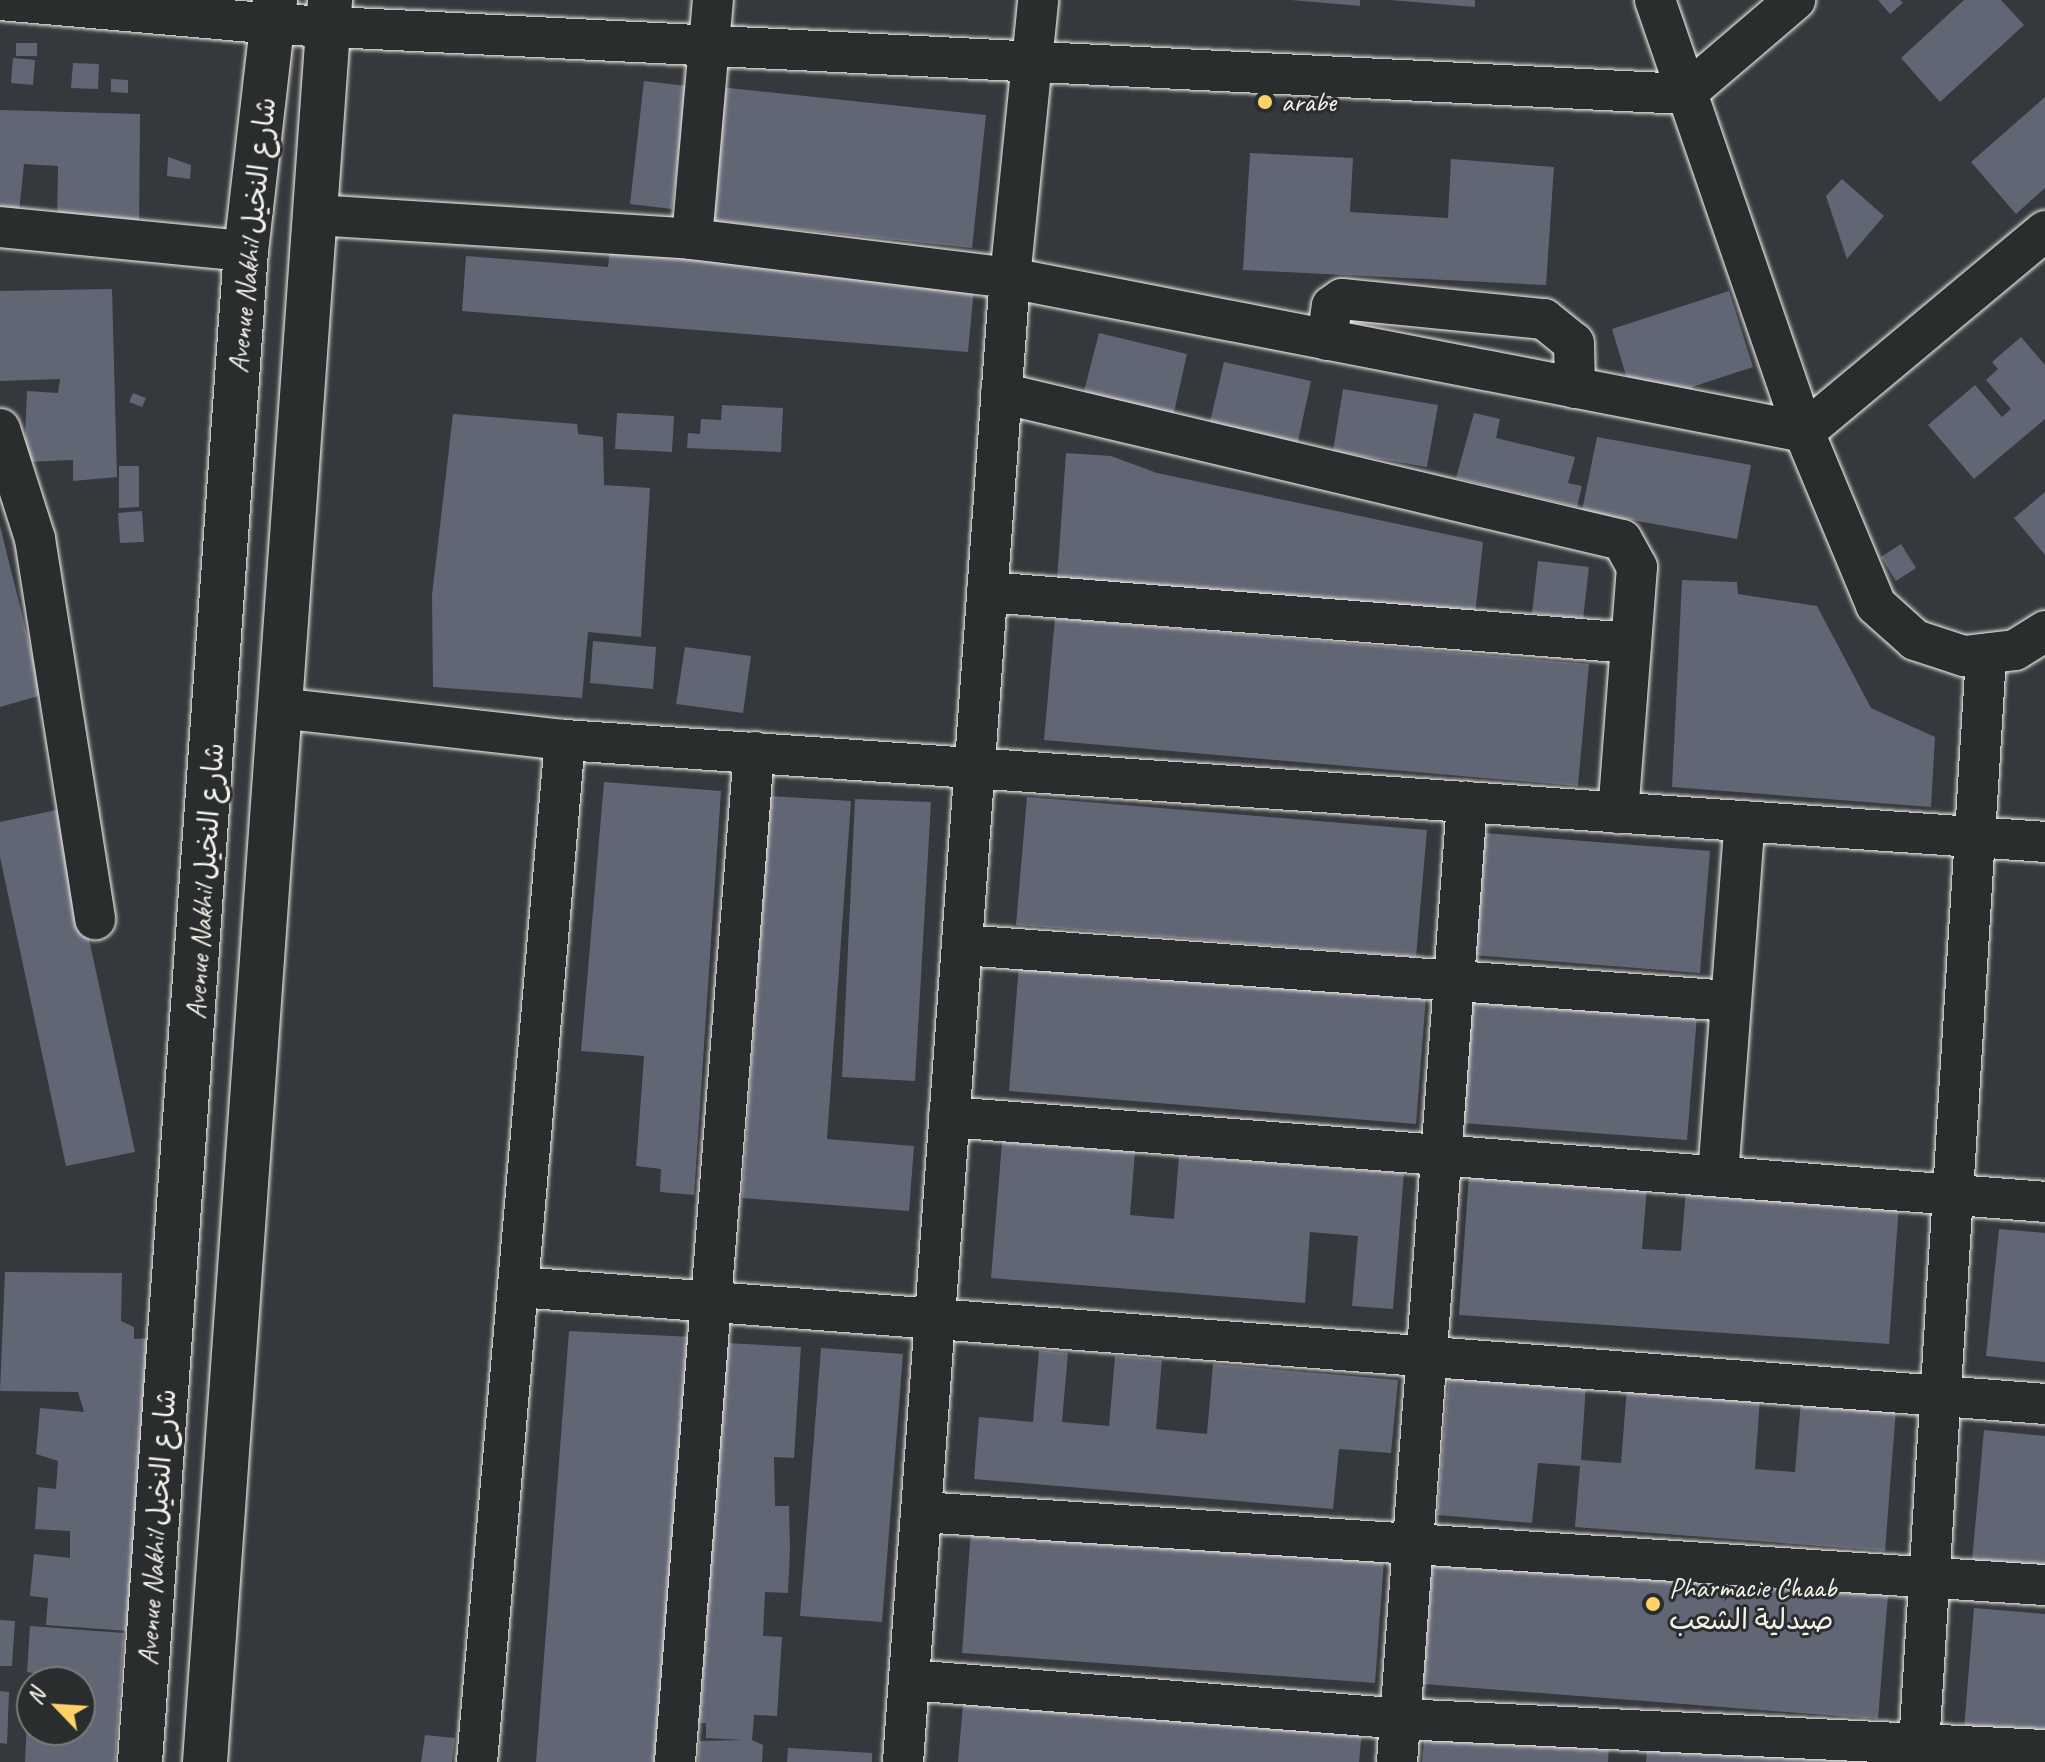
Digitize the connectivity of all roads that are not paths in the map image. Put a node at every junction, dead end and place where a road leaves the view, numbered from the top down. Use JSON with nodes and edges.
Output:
{"nodes":[{"id":1,"x":0,"y":0,"type":"edge"},
{"id":2,"x":713,"y":0,"type":"edge"},
{"id":3,"x":1038,"y":0,"type":"edge"},
{"id":4,"x":1655,"y":0,"type":"edge"},
{"id":5,"x":1795,"y":0,"type":"edge"},
{"id":6,"x":274,"y":12,"type":"edge"},
{"id":7,"x":329,"y":13,"type":"edge"},
{"id":8,"x":710,"y":44,"type":"junction"},
{"id":9,"x":1034,"y":58,"type":"junction"},
{"id":10,"x":1685,"y":94,"type":"junction"},
{"id":11,"x":315,"y":215,"type":"junction"},
{"id":12,"x":0,"y":227,"type":"edge"},
{"id":13,"x":2045,"y":231,"type":"edge"},
{"id":14,"x":692,"y":239,"type":"junction"},
{"id":15,"x":246,"y":251,"type":"junction"},
{"id":16,"x":1010,"y":278,"type":"junction"},
{"id":17,"x":1327,"y":340,"type":"junction"},
{"id":18,"x":1575,"y":388,"type":"junction"},
{"id":19,"x":1001,"y":393,"type":"junction"},
{"id":20,"x":0,"y":429,"type":"edge"},
{"id":21,"x":1804,"y":432,"type":"junction"},
{"id":22,"x":987,"y":592,"type":"junction"},
{"id":23,"x":2045,"y":631,"type":"edge"},
{"id":24,"x":1631,"y":643,"type":"junction"},
{"id":25,"x":1986,"y":656,"type":"junction"},
{"id":26,"x":279,"y":708,"type":"junction"},
{"id":27,"x":565,"y":740,"type":"junction"},
{"id":28,"x":754,"y":752,"type":"junction"},
{"id":29,"x":974,"y":767,"type":"junction"},
{"id":30,"x":1467,"y":802,"type":"junction"},
{"id":31,"x":1618,"y":813,"type":"junction"},
{"id":32,"x":1745,"y":821,"type":"junction"},
{"id":33,"x":1976,"y":837,"type":"junction"},
{"id":34,"x":2045,"y":842,"type":"edge"},
{"id":35,"x":95,"y":919,"type":"dead end"},
{"id":36,"x":962,"y":945,"type":"junction"},
{"id":37,"x":1454,"y":981,"type":"junction"},
{"id":38,"x":1731,"y":1001,"type":"junction"},
{"id":39,"x":949,"y":1117,"type":"junction"},
{"id":40,"x":1442,"y":1155,"type":"junction"},
{"id":41,"x":1718,"y":1176,"type":"junction"},
{"id":42,"x":1954,"y":1194,"type":"junction"},
{"id":43,"x":2045,"y":1202,"type":"edge"},
{"id":44,"x":518,"y":1287,"type":"junction"},
{"id":45,"x":711,"y":1299,"type":"junction"},
{"id":46,"x":935,"y":1322,"type":"junction"},
{"id":47,"x":1427,"y":1358,"type":"junction"},
{"id":48,"x":1941,"y":1397,"type":"junction"},
{"id":49,"x":2045,"y":1404,"type":"edge"},
{"id":50,"x":921,"y":1512,"type":"junction"},
{"id":51,"x":1414,"y":1543,"type":"junction"},
{"id":52,"x":1930,"y":1577,"type":"junction"},
{"id":53,"x":2045,"y":1585,"type":"edge"},
{"id":54,"x":909,"y":1680,"type":"junction"},
{"id":55,"x":1401,"y":1719,"type":"junction"},
{"id":56,"x":2045,"y":1750,"type":"edge"},
{"id":57,"x":1919,"y":1751,"type":"edge"},
{"id":58,"x":140,"y":1762,"type":"edge"},
{"id":59,"x":205,"y":1762,"type":"edge"},
{"id":60,"x":477,"y":1762,"type":"edge"},
{"id":61,"x":675,"y":1762,"type":"edge"},
{"id":62,"x":903,"y":1762,"type":"edge"},
{"id":63,"x":1397,"y":1762,"type":"edge"}],
"edges":[{"from":1,"to":6,"type":"street"},
{"from":2,"to":8,"type":"street"},
{"from":3,"to":9,"type":"street"},
{"from":4,"to":10,"type":"street"},
{"from":5,"to":10,"type":"street"},
{"from":6,"to":7,"type":"street"},
{"from":6,"to":15,"type":"street","name":"Avenue Nakhil شارع النخيل"},
{"from":7,"to":8,"type":"street"},
{"from":7,"to":11,"type":"street","name":"Avenue Nakhil شارع النخيل"},
{"from":8,"to":9,"type":"street"},
{"from":8,"to":14,"type":"street"},
{"from":9,"to":10,"type":"street"},
{"from":9,"to":16,"type":"street"},
{"from":10,"to":21,"type":"street"},
{"from":11,"to":14,"type":"street"},
{"from":11,"to":26,"type":"street","name":"Avenue Nakhil شارع النخيل"},
{"from":12,"to":15,"type":"street"},
{"from":13,"to":21,"type":"street"},
{"from":14,"to":16,"type":"street"},
{"from":15,"to":58,"type":"street","name":"Avenue Nakhil شارع النخيل"},
{"from":16,"to":17,"type":"street"},
{"from":16,"to":19,"type":"street"},
{"from":17,"to":18,"type":"street"},
{"from":17,"to":18,"type":"street"},
{"from":18,"to":21,"type":"street"},
{"from":19,"to":22,"type":"street"},
{"from":19,"to":24,"type":"street"},
{"from":20,"to":35,"type":"street"},
{"from":21,"to":25,"type":"street"},
{"from":22,"to":24,"type":"street"},
{"from":22,"to":29,"type":"street"},
{"from":23,"to":25,"type":"street"},
{"from":24,"to":31,"type":"street"},
{"from":25,"to":33,"type":"street"},
{"from":26,"to":27,"type":"street"},
{"from":26,"to":59,"type":"street","name":"Avenue Nakhil شارع النخيل"},
{"from":27,"to":28,"type":"street"},
{"from":27,"to":44,"type":"street"},
{"from":28,"to":29,"type":"street"},
{"from":28,"to":45,"type":"street"},
{"from":29,"to":30,"type":"street"},
{"from":29,"to":36,"type":"street"},
{"from":30,"to":31,"type":"street"},
{"from":30,"to":37,"type":"street"},
{"from":31,"to":32,"type":"street"},
{"from":32,"to":33,"type":"street"},
{"from":32,"to":38,"type":"street"},
{"from":33,"to":34,"type":"street"},
{"from":33,"to":42,"type":"street"},
{"from":36,"to":37,"type":"street"},
{"from":36,"to":39,"type":"street"},
{"from":37,"to":38,"type":"street"},
{"from":37,"to":40,"type":"street"},
{"from":38,"to":41,"type":"street"},
{"from":39,"to":40,"type":"street"},
{"from":39,"to":46,"type":"street"},
{"from":40,"to":41,"type":"street"},
{"from":40,"to":47,"type":"street"},
{"from":41,"to":42,"type":"street"},
{"from":42,"to":43,"type":"street"},
{"from":42,"to":48,"type":"street"},
{"from":44,"to":45,"type":"street"},
{"from":44,"to":60,"type":"street"},
{"from":45,"to":46,"type":"street"},
{"from":45,"to":61,"type":"street"},
{"from":46,"to":47,"type":"street"},
{"from":46,"to":50,"type":"street"},
{"from":47,"to":48,"type":"street"},
{"from":47,"to":51,"type":"street"},
{"from":48,"to":49,"type":"street"},
{"from":48,"to":52,"type":"street"},
{"from":50,"to":51,"type":"street"},
{"from":50,"to":54,"type":"street"},
{"from":51,"to":52,"type":"street"},
{"from":51,"to":55,"type":"street"},
{"from":52,"to":53,"type":"street"},
{"from":52,"to":57,"type":"street"},
{"from":54,"to":55,"type":"street"},
{"from":54,"to":62,"type":"street"},
{"from":55,"to":57,"type":"street"},
{"from":55,"to":63,"type":"street"},
{"from":56,"to":57,"type":"street"}]}
